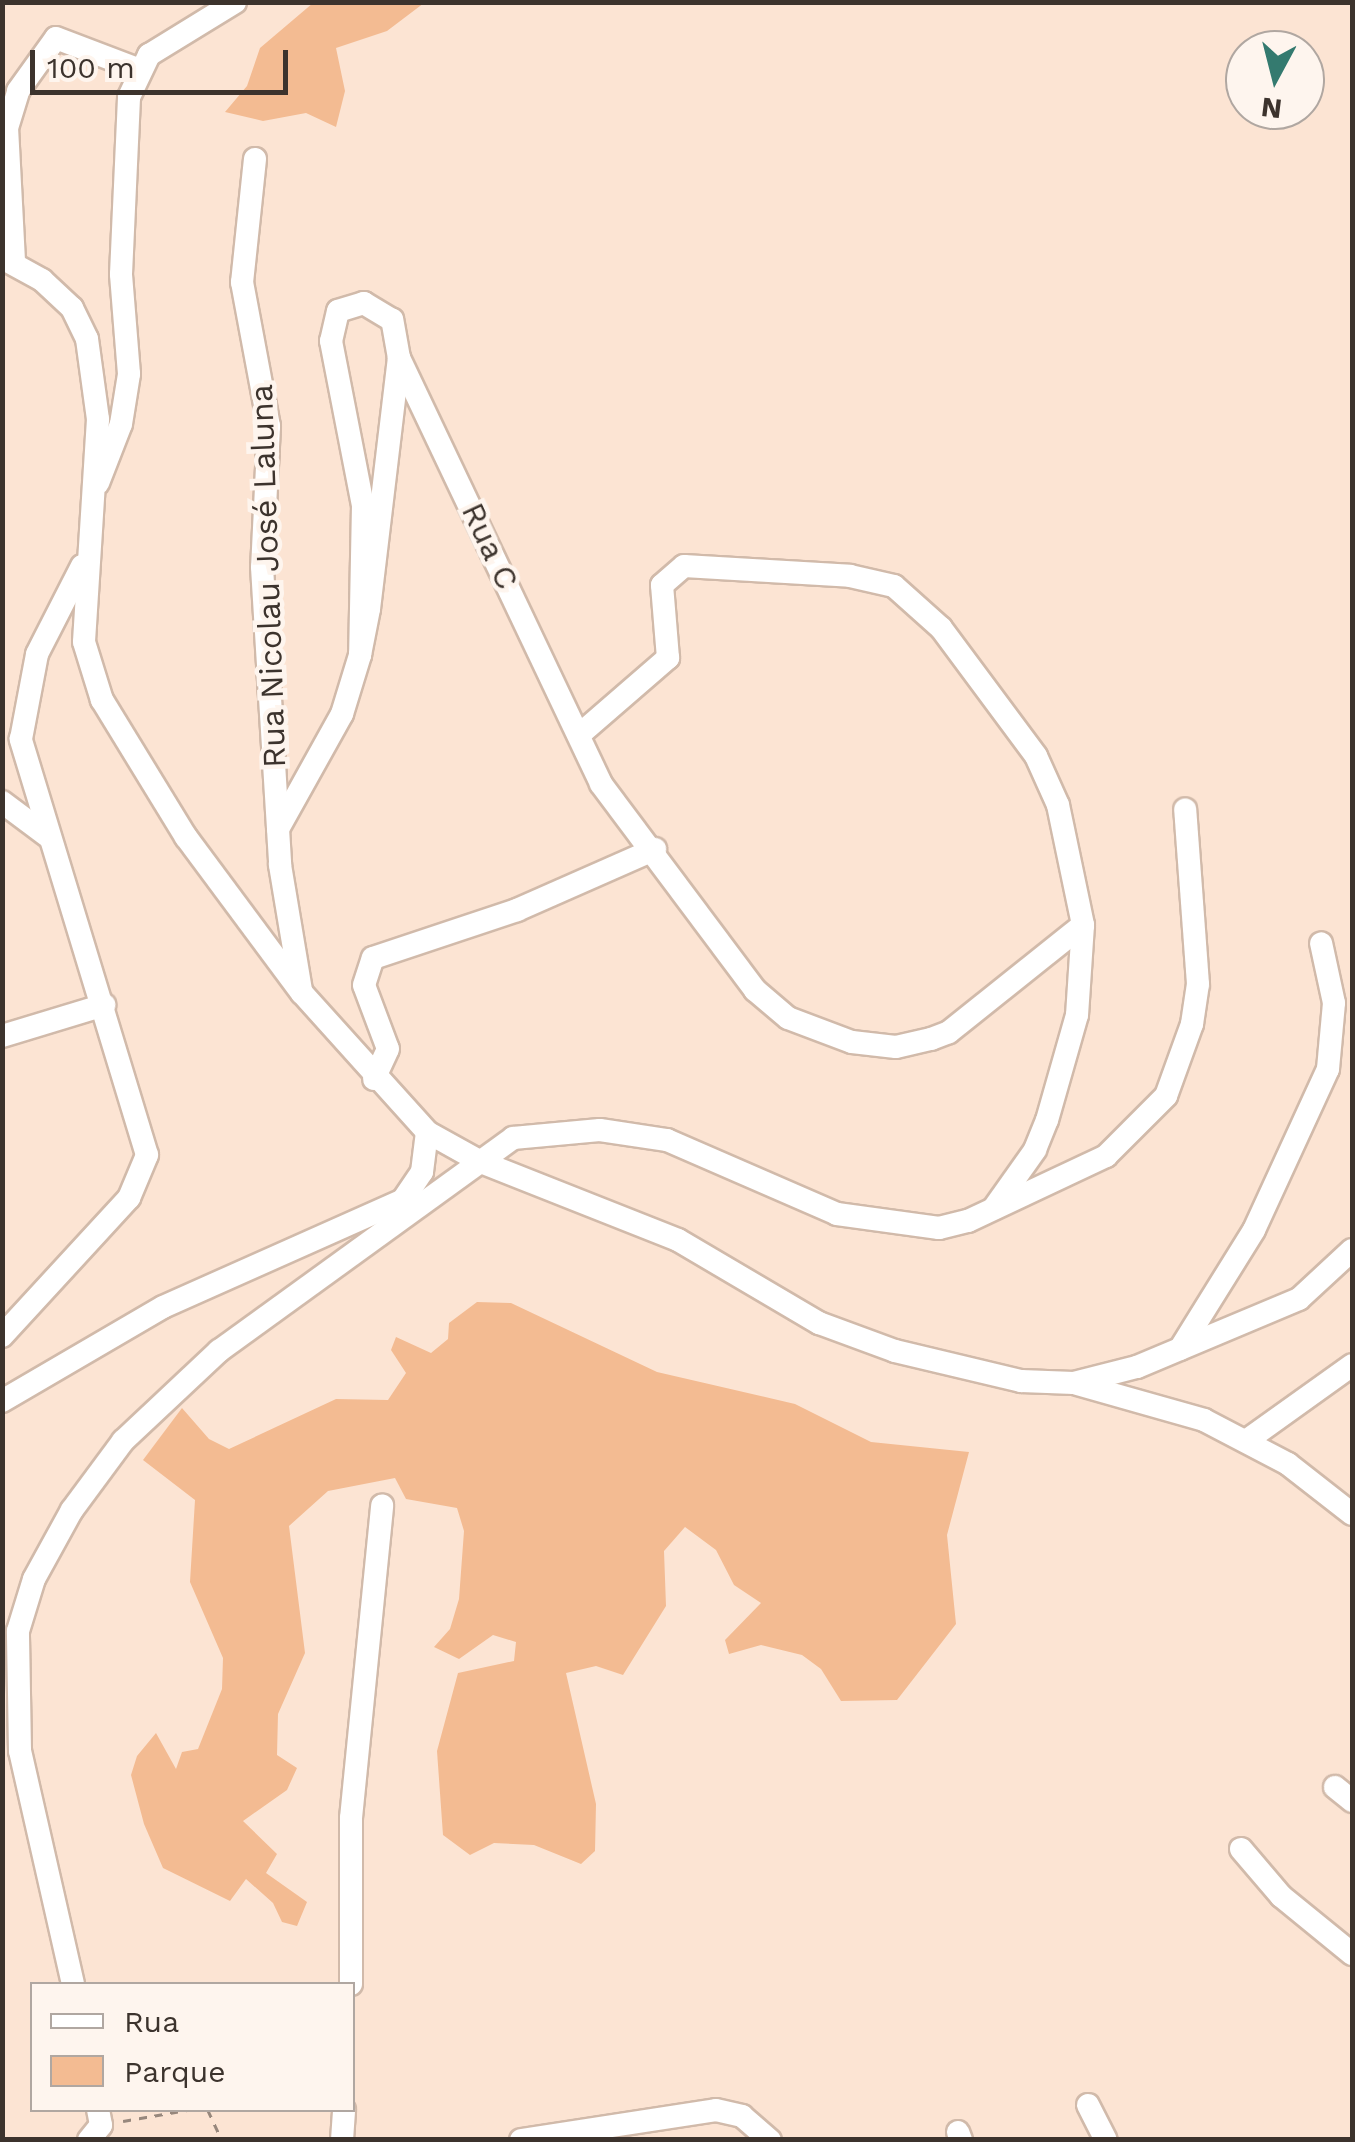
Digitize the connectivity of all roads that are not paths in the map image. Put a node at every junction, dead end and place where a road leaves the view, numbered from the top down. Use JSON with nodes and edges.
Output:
{"nodes":[{"id":1,"x":235,"y":2,"type":"edge"},
{"id":2,"x":140,"y":70,"type":"junction"},
{"id":3,"x":10,"y":86,"type":"edge"},
{"id":4,"x":256,"y":159,"type":"dead end"},
{"id":5,"x":8,"y":259,"type":"edge"},
{"id":6,"x":400,"y":358,"type":"junction"},
{"id":7,"x":89,"y":505,"type":"junction"},
{"id":8,"x":84,"y":562,"type":"junction"},
{"id":9,"x":360,"y":655,"type":"junction"},
{"id":10,"x":580,"y":735,"type":"junction"},
{"id":11,"x":2,"y":802,"type":"edge"},
{"id":12,"x":1185,"y":808,"type":"dead end"},
{"id":13,"x":278,"y":829,"type":"junction"},
{"id":14,"x":52,"y":839,"type":"junction"},
{"id":15,"x":655,"y":850,"type":"junction"},
{"id":16,"x":1083,"y":925,"type":"junction"},
{"id":17,"x":1321,"y":943,"type":"dead end"},
{"id":18,"x":302,"y":993,"type":"junction"},
{"id":19,"x":104,"y":1005,"type":"junction"},
{"id":20,"x":2,"y":1036,"type":"edge"},
{"id":21,"x":374,"y":1079,"type":"junction"},
{"id":22,"x":427,"y":1132,"type":"junction"},
{"id":23,"x":481,"y":1162,"type":"junction"},
{"id":24,"x":992,"y":1211,"type":"junction"},
{"id":25,"x":1352,"y":1250,"type":"edge"},
{"id":26,"x":2,"y":1336,"type":"edge"},
{"id":27,"x":1180,"y":1349,"type":"junction"},
{"id":28,"x":1352,"y":1365,"type":"edge"},
{"id":29,"x":1074,"y":1382,"type":"junction"},
{"id":30,"x":2,"y":1400,"type":"edge"},
{"id":31,"x":1246,"y":1441,"type":"junction"},
{"id":32,"x":382,"y":1506,"type":"dead end"},
{"id":33,"x":1352,"y":1514,"type":"edge"},
{"id":34,"x":1241,"y":1850,"type":"dead end"},
{"id":35,"x":1352,"y":1954,"type":"edge"},
{"id":36,"x":73,"y":1982,"type":"edge"},
{"id":37,"x":351,"y":1982,"type":"edge"},
{"id":38,"x":1088,"y":2105,"type":"dead end"},
{"id":39,"x":344,"y":2112,"type":"edge"},
{"id":40,"x":640,"y":2129,"type":"edge"},
{"id":41,"x":342,"y":2140,"type":"edge"},
{"id":42,"x":521,"y":2140,"type":"edge"},
{"id":43,"x":770,"y":2140,"type":"edge"},
{"id":44,"x":1106,"y":2140,"type":"edge"}],
"edges":[{"from":1,"to":2,"type":"street"},
{"from":2,"to":3,"type":"street"},
{"from":2,"to":7,"type":"street"},
{"from":3,"to":5,"type":"street"},
{"from":4,"to":13,"type":"street","name":"Rua Nicolau José Laluna"},
{"from":5,"to":7,"type":"street"},
{"from":6,"to":9,"type":"street"},
{"from":6,"to":9,"type":"street","name":"Rua C"},
{"from":6,"to":10,"type":"street","name":"Rua C"},
{"from":7,"to":8,"type":"street"},
{"from":8,"to":14,"type":"street"},
{"from":8,"to":18,"type":"street"},
{"from":9,"to":13,"type":"street"},
{"from":10,"to":15,"type":"street","name":"Rua C"},
{"from":10,"to":16,"type":"street"},
{"from":11,"to":14,"type":"street"},
{"from":12,"to":24,"type":"street"},
{"from":13,"to":18,"type":"street","name":"Rua Nicolau José Laluna"},
{"from":14,"to":19,"type":"street"},
{"from":15,"to":16,"type":"street","name":"Rua C"},
{"from":15,"to":21,"type":"street"},
{"from":16,"to":24,"type":"street"},
{"from":17,"to":27,"type":"street"},
{"from":18,"to":21,"type":"street"},
{"from":19,"to":20,"type":"street"},
{"from":19,"to":26,"type":"street"},
{"from":21,"to":22,"type":"street"},
{"from":22,"to":23,"type":"street"},
{"from":22,"to":30,"type":"street"},
{"from":23,"to":24,"type":"street"},
{"from":23,"to":29,"type":"street"},
{"from":23,"to":36,"type":"street"},
{"from":25,"to":27,"type":"street"},
{"from":27,"to":29,"type":"street"},
{"from":28,"to":31,"type":"street"},
{"from":29,"to":31,"type":"street"},
{"from":31,"to":33,"type":"street"},
{"from":32,"to":37,"type":"street"},
{"from":34,"to":35,"type":"street"},
{"from":38,"to":44,"type":"street"},
{"from":39,"to":41,"type":"street"},
{"from":40,"to":42,"type":"street"},
{"from":40,"to":43,"type":"street"}]}
